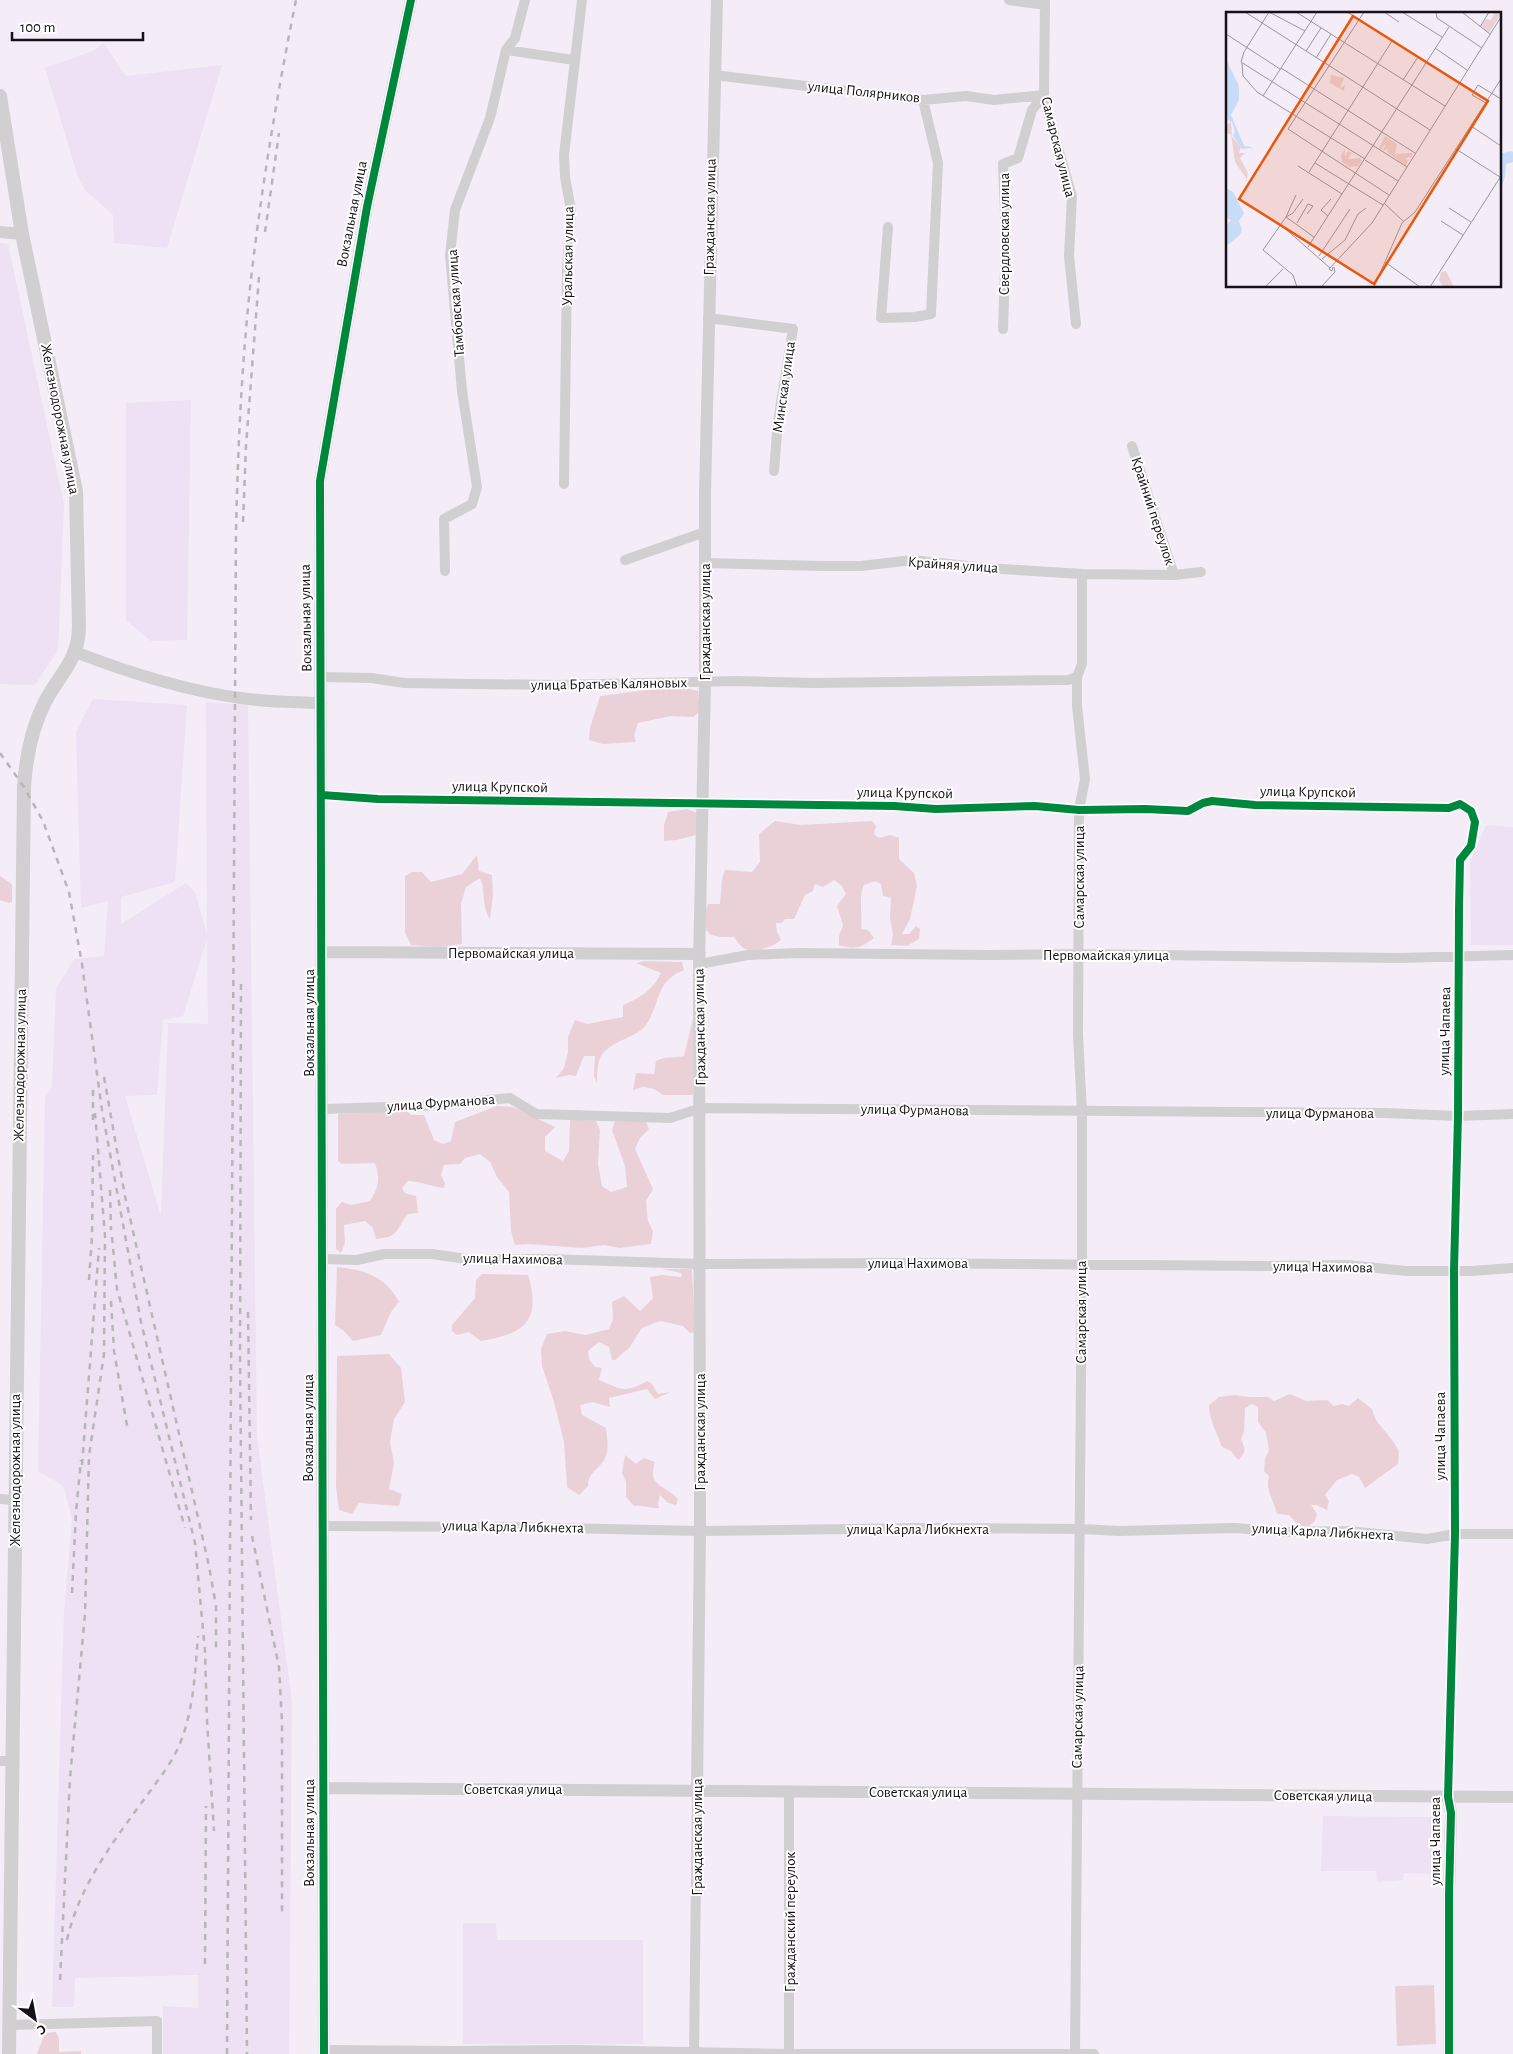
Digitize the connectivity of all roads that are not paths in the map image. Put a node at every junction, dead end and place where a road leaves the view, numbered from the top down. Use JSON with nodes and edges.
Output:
{"nodes":[{"id":1,"x":411,"y":0,"type":"edge"},
{"id":2,"x":525,"y":0,"type":"edge"},
{"id":3,"x":582,"y":0,"type":"edge"},
{"id":4,"x":717,"y":0,"type":"edge"},
{"id":5,"x":1009,"y":0,"type":"edge"},
{"id":6,"x":1045,"y":2,"type":"edge"},
{"id":7,"x":506,"y":50,"type":"junction"},
{"id":8,"x":574,"y":60,"type":"junction"},
{"id":9,"x":714,"y":75,"type":"junction"},
{"id":10,"x":1044,"y":95,"type":"junction"},
{"id":11,"x":0,"y":96,"type":"edge"},
{"id":12,"x":923,"y":100,"type":"junction"},
{"id":13,"x":888,"y":227,"type":"dead end"},
{"id":14,"x":0,"y":232,"type":"edge"},
{"id":15,"x":22,"y":234,"type":"junction"},
{"id":16,"x":708,"y":318,"type":"junction"},
{"id":17,"x":1076,"y":324,"type":"dead end"},
{"id":18,"x":1003,"y":329,"type":"dead end"},
{"id":19,"x":1132,"y":446,"type":"dead end"},
{"id":20,"x":774,"y":471,"type":"dead end"},
{"id":21,"x":564,"y":484,"type":"dead end"},
{"id":22,"x":705,"y":532,"type":"junction"},
{"id":23,"x":625,"y":560,"type":"dead end"},
{"id":24,"x":705,"y":563,"type":"junction"},
{"id":25,"x":445,"y":570,"type":"dead end"},
{"id":26,"x":1201,"y":572,"type":"dead end"},
{"id":27,"x":1082,"y":574,"type":"junction"},
{"id":28,"x":1174,"y":575,"type":"junction"},
{"id":29,"x":75,"y":652,"type":"junction"},
{"id":30,"x":320,"y":677,"type":"junction"},
{"id":31,"x":1077,"y":677,"type":"junction"},
{"id":32,"x":705,"y":682,"type":"junction"},
{"id":33,"x":321,"y":702,"type":"junction"},
{"id":34,"x":322,"y":795,"type":"junction"},
{"id":35,"x":704,"y":803,"type":"junction"},
{"id":36,"x":1079,"y":810,"type":"junction"},
{"id":37,"x":1475,"y":822,"type":"joint"},
{"id":38,"x":323,"y":952,"type":"junction"},
{"id":39,"x":1078,"y":954,"type":"junction"},
{"id":40,"x":1460,"y":955,"type":"junction"},
{"id":41,"x":1513,"y":955,"type":"edge"},
{"id":42,"x":700,"y":959,"type":"junction"},
{"id":43,"x":701,"y":1108,"type":"junction"},
{"id":44,"x":323,"y":1110,"type":"junction"},
{"id":45,"x":1082,"y":1112,"type":"junction"},
{"id":46,"x":1513,"y":1114,"type":"edge"},
{"id":47,"x":1458,"y":1116,"type":"junction"},
{"id":48,"x":323,"y":1259,"type":"junction"},
{"id":49,"x":700,"y":1264,"type":"junction"},
{"id":50,"x":1082,"y":1264,"type":"junction"},
{"id":51,"x":1513,"y":1268,"type":"edge"},
{"id":52,"x":1454,"y":1270,"type":"junction"},
{"id":53,"x":0,"y":1499,"type":"edge"},
{"id":54,"x":14,"y":1500,"type":"junction"},
{"id":55,"x":322,"y":1526,"type":"junction"},
{"id":56,"x":1080,"y":1529,"type":"junction"},
{"id":57,"x":700,"y":1531,"type":"junction"},
{"id":58,"x":1455,"y":1534,"type":"junction"},
{"id":59,"x":1513,"y":1534,"type":"edge"},
{"id":60,"x":6,"y":1761,"type":"edge"},
{"id":61,"x":322,"y":1788,"type":"junction"},
{"id":62,"x":696,"y":1790,"type":"junction"},
{"id":63,"x":790,"y":1791,"type":"junction"},
{"id":64,"x":1076,"y":1793,"type":"junction"},
{"id":65,"x":1448,"y":1797,"type":"junction"},
{"id":66,"x":1513,"y":1797,"type":"edge"},
{"id":67,"x":10,"y":2024,"type":"junction"},
{"id":68,"x":324,"y":2052,"type":"edge"},
{"id":69,"x":694,"y":2053,"type":"edge"},
{"id":70,"x":1075,"y":2053,"type":"edge"},
{"id":71,"x":9,"y":2054,"type":"edge"},
{"id":72,"x":157,"y":2054,"type":"edge"},
{"id":73,"x":789,"y":2054,"type":"edge"},
{"id":74,"x":1094,"y":2054,"type":"edge"},
{"id":75,"x":1449,"y":2054,"type":"edge"}],
"edges":[{"from":1,"to":30,"type":"street","name":"Вокзальная улица"},
{"from":2,"to":7,"type":"street","name":"Тамбовская улица"},
{"from":3,"to":8,"type":"street","name":"Уральская улица"},
{"from":4,"to":9,"type":"street","name":"Гражданская улица"},
{"from":5,"to":6,"type":"street"},
{"from":6,"to":10,"type":"street","name":"Самарская улица"},
{"from":7,"to":8,"type":"street"},
{"from":7,"to":25,"type":"street","name":"Тамбовская улица"},
{"from":8,"to":21,"type":"street","name":"Уральская улица"},
{"from":9,"to":12,"type":"street","name":"улица Полярников"},
{"from":9,"to":16,"type":"street","name":"Гражданская улица"},
{"from":10,"to":12,"type":"street","name":"улица Полярников"},
{"from":10,"to":17,"type":"street","name":"Самарская улица"},
{"from":10,"to":18,"type":"street","name":"Свердловская улица"},
{"from":11,"to":15,"type":"main road","name":"Железнодорожная улица"},
{"from":12,"to":13,"type":"street"},
{"from":14,"to":15,"type":"street"},
{"from":15,"to":29,"type":"main road","name":"Железнодорожная улица"},
{"from":16,"to":20,"type":"street","name":"Минская улица"},
{"from":16,"to":22,"type":"street","name":"Гражданская улица"},
{"from":19,"to":28,"type":"street","name":"Крайний переулок"},
{"from":22,"to":23,"type":"street"},
{"from":22,"to":24,"type":"street","name":"Гражданская улица"},
{"from":24,"to":27,"type":"street","name":"Крайняя улица"},
{"from":24,"to":32,"type":"street","name":"Гражданская улица"},
{"from":26,"to":28,"type":"street","name":"Крайняя улица"},
{"from":27,"to":28,"type":"street","name":"Крайняя улица"},
{"from":27,"to":31,"type":"street","name":"Самарская улица"},
{"from":29,"to":33,"type":"street"},
{"from":29,"to":54,"type":"main road","name":"Железнодорожная улица"},
{"from":30,"to":32,"type":"street","name":"улица Братьев Каляновых"},
{"from":30,"to":33,"type":"street","name":"Вокзальная улица"},
{"from":31,"to":32,"type":"street","name":"улица Братьев Каляновых"},
{"from":31,"to":36,"type":"street","name":"Самарская улица"},
{"from":32,"to":35,"type":"street","name":"Гражданская улица"},
{"from":33,"to":34,"type":"street","name":"Вокзальная улица"},
{"from":34,"to":35,"type":"street","name":"улица Крупской"},
{"from":34,"to":38,"type":"street","name":"Вокзальная улица"},
{"from":35,"to":36,"type":"street","name":"улица Крупской"},
{"from":35,"to":42,"type":"street","name":"Гражданская улица"},
{"from":36,"to":37,"type":"street","name":"улица Крупской"},
{"from":36,"to":39,"type":"street","name":"Самарская улица"},
{"from":37,"to":40,"type":"street","name":"улица Чапаева"},
{"from":38,"to":42,"type":"street","name":"Первомайская улица"},
{"from":38,"to":44,"type":"street","name":"Вокзальная улица"},
{"from":39,"to":40,"type":"street","name":"Первомайская улица"},
{"from":39,"to":42,"type":"street","name":"Первомайская улица"},
{"from":39,"to":45,"type":"street","name":"Самарская улица"},
{"from":40,"to":41,"type":"street","name":"Первомайская улица"},
{"from":40,"to":47,"type":"street","name":"улица Чапаева"},
{"from":42,"to":43,"type":"street","name":"Гражданская улица"},
{"from":43,"to":44,"type":"street","name":"улица Фурманова"},
{"from":43,"to":45,"type":"street","name":"улица Фурманова"},
{"from":43,"to":49,"type":"street","name":"Гражданская улица"},
{"from":44,"to":48,"type":"street","name":"Вокзальная улица"},
{"from":45,"to":47,"type":"street","name":"улица Фурманова"},
{"from":45,"to":50,"type":"street","name":"Самарская улица"},
{"from":46,"to":47,"type":"street","name":"улица Фурманова"},
{"from":47,"to":52,"type":"street","name":"улица Чапаева"},
{"from":48,"to":49,"type":"street","name":"улица Нахимова"},
{"from":48,"to":55,"type":"street","name":"Вокзальная улица"},
{"from":49,"to":50,"type":"street","name":"улица Нахимова"},
{"from":49,"to":57,"type":"street","name":"Гражданская улица"},
{"from":50,"to":52,"type":"street","name":"улица Нахимова"},
{"from":50,"to":56,"type":"street","name":"Самарская улица"},
{"from":51,"to":52,"type":"street","name":"улица Нахимова"},
{"from":52,"to":58,"type":"street","name":"улица Чапаева"},
{"from":53,"to":54,"type":"street"},
{"from":54,"to":60,"type":"main road","name":"Железнодорожная улица"},
{"from":55,"to":57,"type":"street","name":"улица Карла Либкнехта"},
{"from":55,"to":61,"type":"street","name":"Вокзальная улица"},
{"from":56,"to":57,"type":"street","name":"улица Карла Либкнехта"},
{"from":56,"to":58,"type":"street","name":"улица Карла Либкнехта"},
{"from":56,"to":64,"type":"street","name":"Самарская улица"},
{"from":57,"to":62,"type":"street","name":"Гражданская улица"},
{"from":58,"to":59,"type":"street","name":"улица Карла Либкнехта"},
{"from":58,"to":65,"type":"street","name":"улица Чапаева"},
{"from":60,"to":67,"type":"main road","name":"Железнодорожная улица"},
{"from":61,"to":62,"type":"street","name":"Советская улица"},
{"from":61,"to":68,"type":"street","name":"Вокзальная улица"},
{"from":62,"to":63,"type":"street","name":"Советская улица"},
{"from":62,"to":69,"type":"street","name":"Гражданская улица"},
{"from":63,"to":64,"type":"street","name":"Советская улица"},
{"from":63,"to":73,"type":"street","name":"Гражданский переулок"},
{"from":64,"to":65,"type":"street","name":"Советская улица"},
{"from":64,"to":70,"type":"street","name":"Самарская улица"},
{"from":65,"to":66,"type":"street","name":"Советская улица"},
{"from":65,"to":75,"type":"street","name":"улица Чапаева"},
{"from":67,"to":71,"type":"main road","name":"Железнодорожная улица"},
{"from":67,"to":72,"type":"street"},
{"from":68,"to":69,"type":"street"},
{"from":69,"to":73,"type":"street"},
{"from":70,"to":73,"type":"street"},
{"from":70,"to":74,"type":"street"}]}
